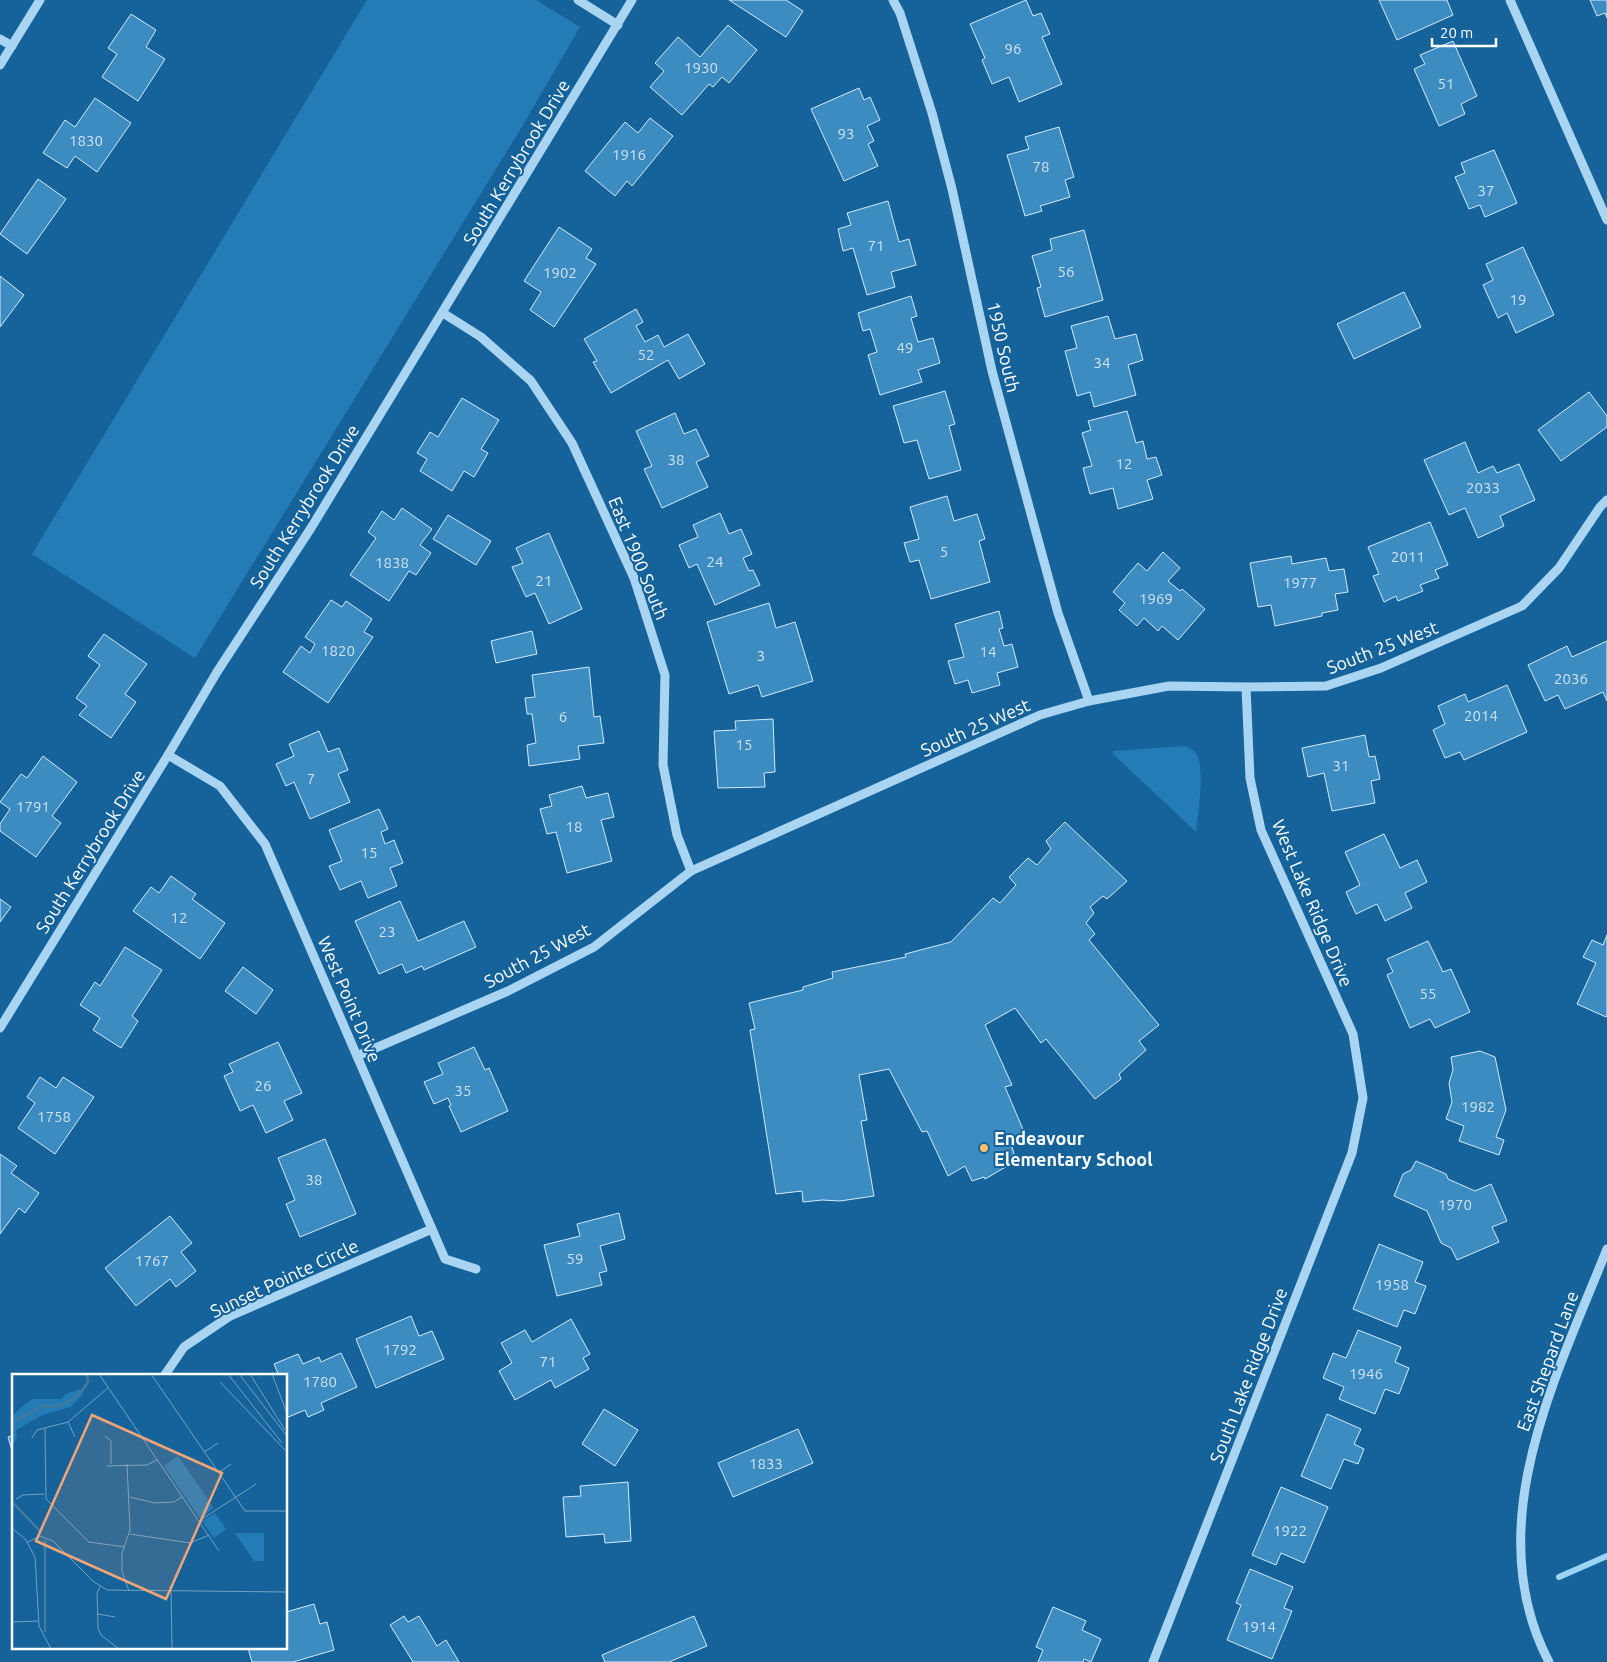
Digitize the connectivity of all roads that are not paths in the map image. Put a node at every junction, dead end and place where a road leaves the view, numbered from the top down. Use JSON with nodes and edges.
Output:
{"nodes":[{"id":1,"x":40,"y":0,"type":"edge"},
{"id":2,"x":578,"y":0,"type":"edge"},
{"id":3,"x":632,"y":0,"type":"edge"},
{"id":4,"x":892,"y":0,"type":"edge"},
{"id":5,"x":1510,"y":0,"type":"edge"},
{"id":6,"x":618,"y":25,"type":"junction"},
{"id":7,"x":0,"y":39,"type":"edge"},
{"id":8,"x":12,"y":46,"type":"junction"},
{"id":9,"x":0,"y":65,"type":"edge"},
{"id":10,"x":1607,"y":220,"type":"edge"},
{"id":11,"x":442,"y":313,"type":"junction"},
{"id":12,"x":1607,"y":500,"type":"edge"},
{"id":13,"x":1246,"y":687,"type":"junction"},
{"id":14,"x":1089,"y":701,"type":"junction"},
{"id":15,"x":168,"y":756,"type":"junction"},
{"id":16,"x":691,"y":871,"type":"junction"},
{"id":17,"x":0,"y":1028,"type":"edge"},
{"id":18,"x":357,"y":1056,"type":"junction"},
{"id":19,"x":1363,"y":1098,"type":"joint"},
{"id":20,"x":432,"y":1229,"type":"junction"},
{"id":21,"x":1607,"y":1250,"type":"edge"},
{"id":22,"x":476,"y":1269,"type":"dead end"},
{"id":23,"x":165,"y":1374,"type":"edge"},
{"id":24,"x":1153,"y":1662,"type":"edge"},
{"id":25,"x":1549,"y":1662,"type":"edge"}],
"edges":[{"from":1,"to":8,"type":"street"},
{"from":2,"to":6,"type":"street"},
{"from":3,"to":6,"type":"street","name":"South Kerrybrook Drive"},
{"from":4,"to":14,"type":"street","name":"1950 South"},
{"from":5,"to":10,"type":"street"},
{"from":6,"to":11,"type":"street","name":"South Kerrybrook Drive"},
{"from":7,"to":8,"type":"street"},
{"from":8,"to":9,"type":"street"},
{"from":11,"to":15,"type":"street","name":"South Kerrybrook Drive"},
{"from":11,"to":16,"type":"street","name":"East 1900 South"},
{"from":12,"to":13,"type":"street","name":"South 25 West"},
{"from":13,"to":14,"type":"street","name":"South 25 West"},
{"from":13,"to":19,"type":"street","name":"West Lake Ridge Drive"},
{"from":14,"to":16,"type":"street","name":"South 25 West"},
{"from":15,"to":17,"type":"street","name":"South Kerrybrook Drive"},
{"from":15,"to":18,"type":"street","name":"West Point Drive"},
{"from":16,"to":18,"type":"street","name":"South 25 West"},
{"from":18,"to":20,"type":"street","name":"West Point Drive"},
{"from":19,"to":24,"type":"street","name":"South Lake Ridge Drive"},
{"from":20,"to":22,"type":"street","name":"West Point Drive"},
{"from":20,"to":23,"type":"street","name":"Sunset Pointe Circle"},
{"from":21,"to":25,"type":"street","name":"East Shepard Lane"}]}
